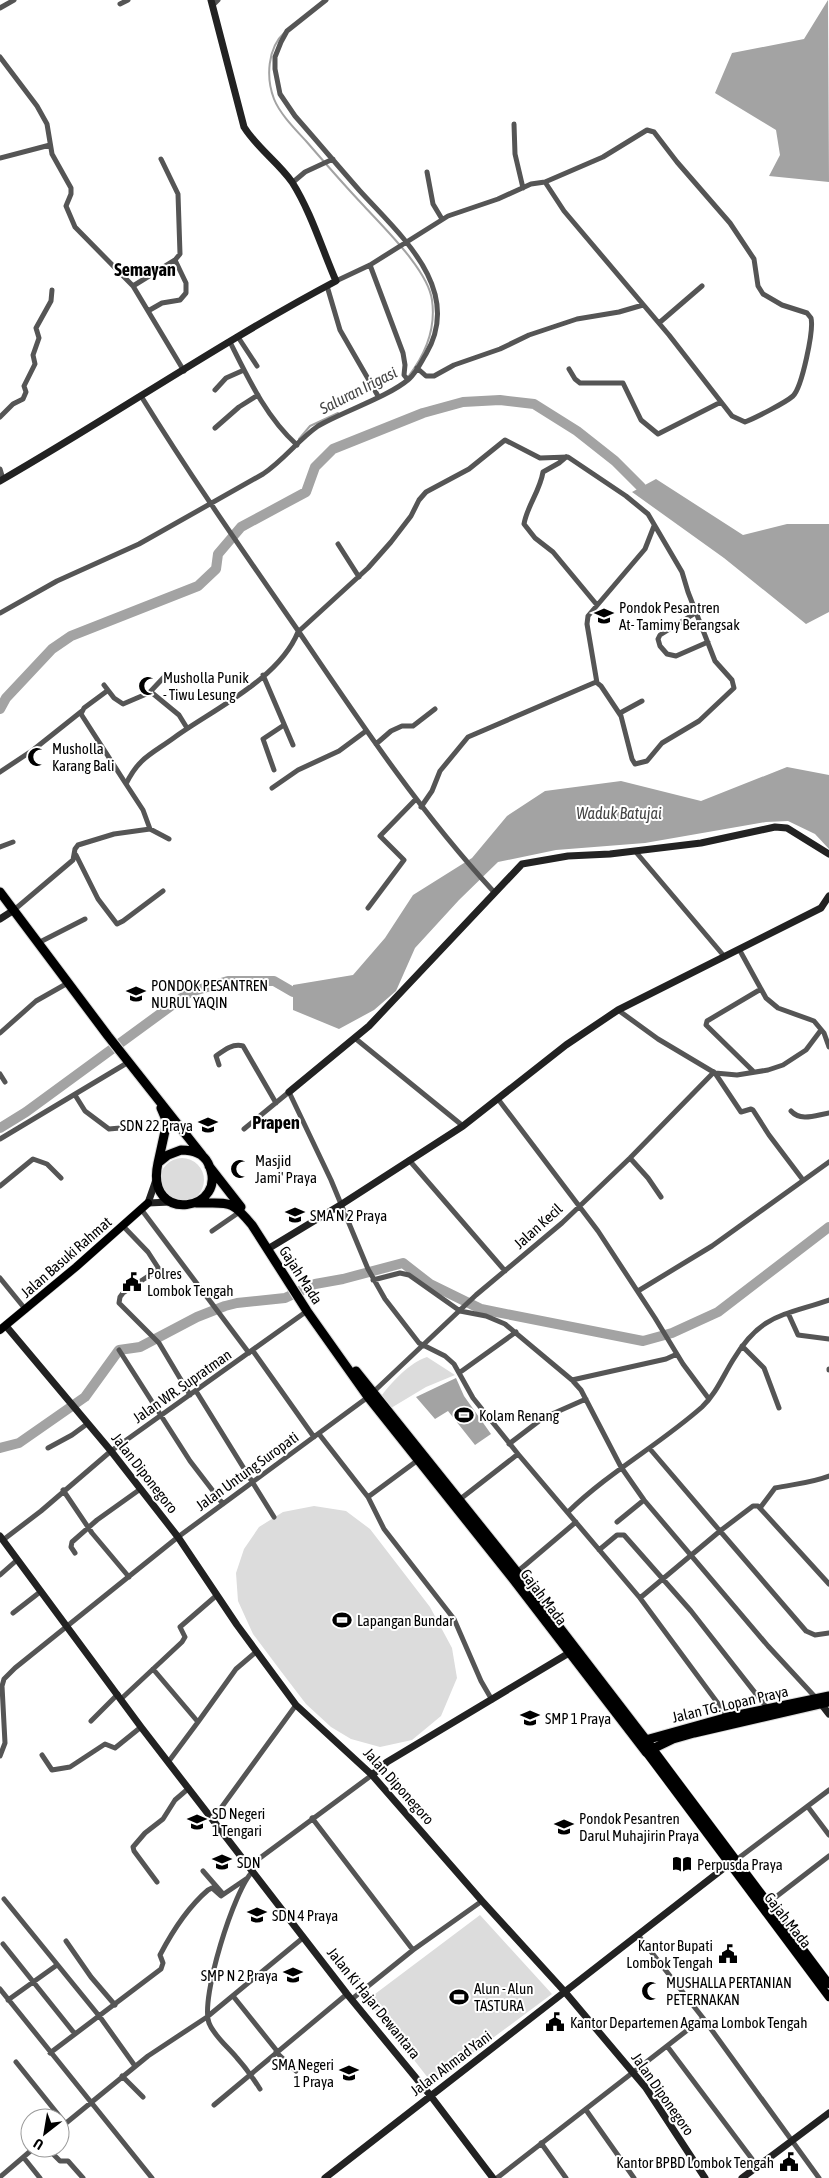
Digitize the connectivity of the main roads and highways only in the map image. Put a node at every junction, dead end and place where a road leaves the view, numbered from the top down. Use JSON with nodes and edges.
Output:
{"nodes":[{"id":1,"x":0,"y":892,"type":"edge"},
{"id":2,"x":0,"y":897,"type":"edge"},
{"id":3,"x":12,"y":911,"type":"junction"},
{"id":4,"x":107,"y":1036,"type":"junction"},
{"id":5,"x":120,"y":1053,"type":"junction"},
{"id":6,"x":202,"y":1155,"type":"junction"},
{"id":7,"x":158,"y":1163,"type":"junction"},
{"id":8,"x":209,"y":1166,"type":"junction"},
{"id":9,"x":148,"y":1203,"type":"road end"},
{"id":10,"x":196,"y":1203,"type":"junction"},
{"id":11,"x":295,"y":1287,"type":"junction"},
{"id":12,"x":304,"y":1301,"type":"junction"},
{"id":13,"x":2,"y":1329,"type":"edge"},
{"id":14,"x":371,"y":1395,"type":"junction"},
{"id":15,"x":457,"y":1502,"type":"junction"},
{"id":16,"x":829,"y":1696,"type":"edge"},
{"id":17,"x":823,"y":1702,"type":"edge"},
{"id":18,"x":643,"y":1741,"type":"junction"},
{"id":19,"x":649,"y":1751,"type":"junction"},
{"id":20,"x":732,"y":1862,"type":"junction"},
{"id":21,"x":798,"y":1949,"type":"junction"},
{"id":22,"x":829,"y":1984,"type":"edge"},
{"id":23,"x":829,"y":1996,"type":"edge"}],
"edges":[{"from":1,"to":3,"type":"highway"},
{"from":2,"to":3,"type":"highway"},
{"from":3,"to":4,"type":"highway"},
{"from":3,"to":4,"type":"highway"},
{"from":4,"to":5,"type":"highway"},
{"from":5,"to":6,"type":"highway"},
{"from":5,"to":7,"type":"highway"},
{"from":6,"to":7,"type":"highway"},
{"from":6,"to":8,"type":"highway"},
{"from":7,"to":10,"type":"highway"},
{"from":8,"to":10,"type":"highway"},
{"from":8,"to":11,"type":"highway"},
{"from":9,"to":13,"type":"main road","name":"Jalan Basuki Rahmat"},
{"from":10,"to":11,"type":"highway","name":"Gajah Mada"},
{"from":11,"to":12,"type":"highway"},
{"from":12,"to":14,"type":"highway","name":"Gajah Mada"},
{"from":12,"to":14,"type":"highway","name":"Gajah Mada"},
{"from":14,"to":15,"type":"highway","name":"Gajah Mada"},
{"from":14,"to":15,"type":"highway","name":"Gajah Mada"},
{"from":15,"to":18,"type":"highway","name":"Gajah Mada"},
{"from":15,"to":18,"type":"highway","name":"Gajah Mada"},
{"from":16,"to":17,"type":"highway","name":"Jalan TG. Lopan Praya"},
{"from":17,"to":18,"type":"highway","name":"Jalan TG. Lopan Praya"},
{"from":17,"to":19,"type":"highway","name":"Jalan TG. Lopan Praya"},
{"from":18,"to":19,"type":"highway","name":"Gajah Mada"},
{"from":19,"to":20,"type":"main road","name":"Gajah Mada"},
{"from":20,"to":21,"type":"main road","name":"Gajah Mada"},
{"from":20,"to":21,"type":"main road","name":"Gajah Mada"},
{"from":21,"to":22,"type":"main road","name":"Gajah Mada"},
{"from":21,"to":23,"type":"main road","name":"Gajah Mada"}]}
